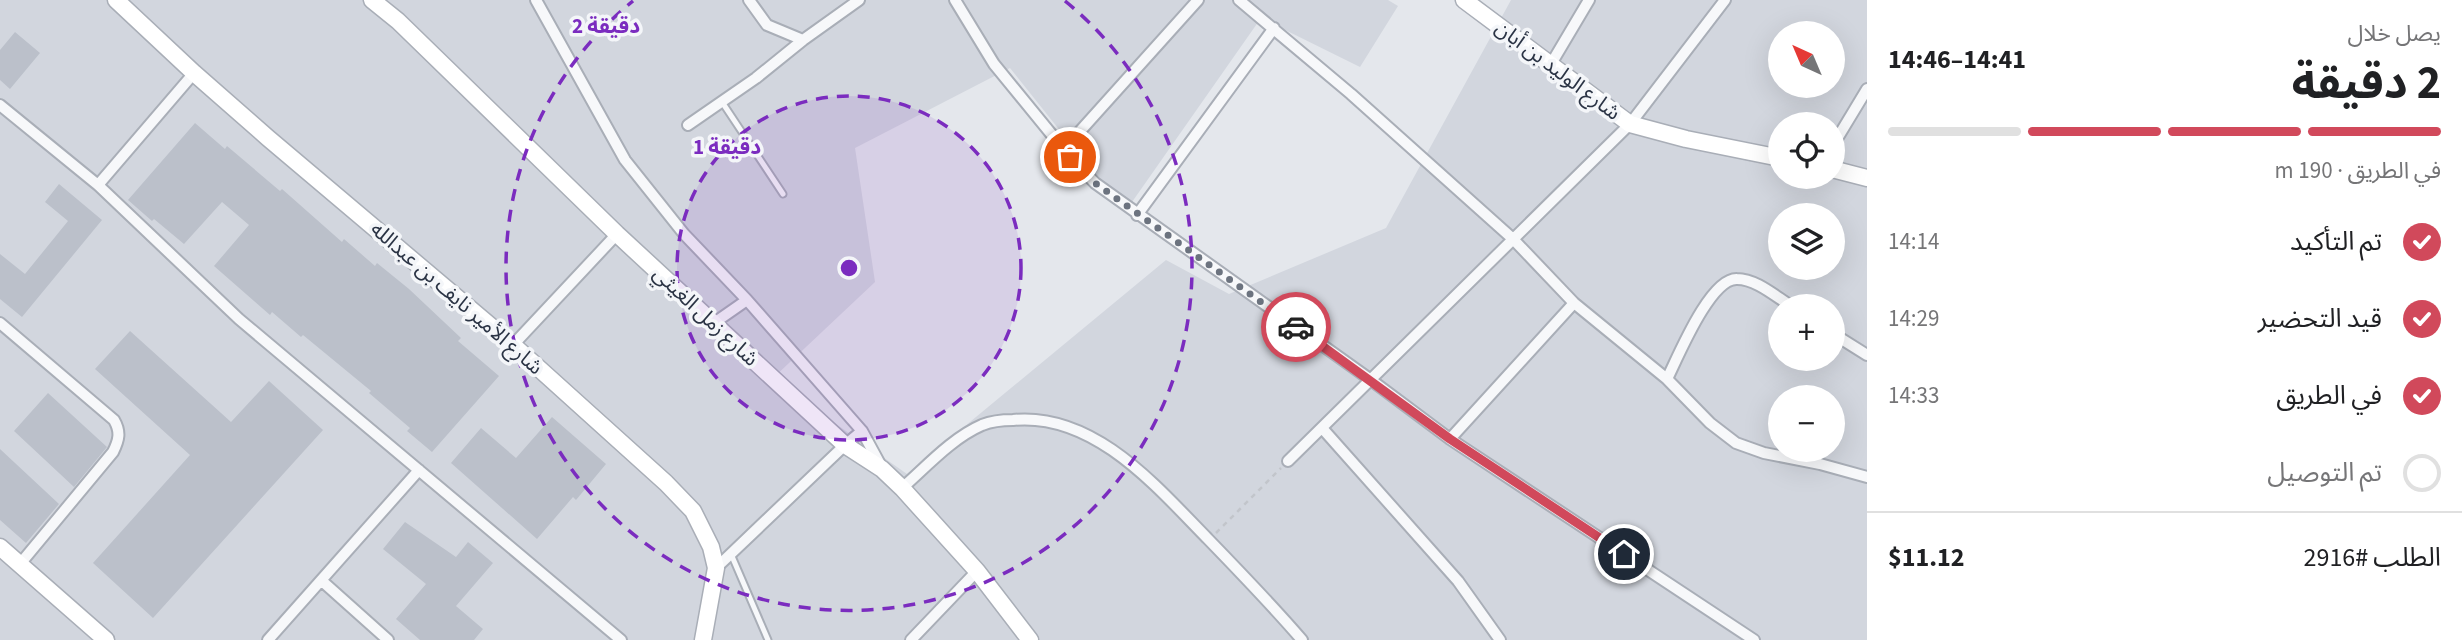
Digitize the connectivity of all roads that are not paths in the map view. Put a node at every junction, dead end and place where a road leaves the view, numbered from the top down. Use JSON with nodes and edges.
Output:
{"nodes":[{"id":1,"x":116,"y":0,"type":"edge"},
{"id":2,"x":372,"y":0,"type":"edge"},
{"id":3,"x":536,"y":0,"type":"edge"},
{"id":4,"x":749,"y":0,"type":"edge"},
{"id":5,"x":859,"y":0,"type":"edge"},
{"id":6,"x":955,"y":0,"type":"edge"},
{"id":7,"x":1198,"y":0,"type":"edge"},
{"id":8,"x":1239,"y":0,"type":"edge"},
{"id":9,"x":1464,"y":0,"type":"edge"},
{"id":10,"x":1589,"y":0,"type":"edge"},
{"id":11,"x":1725,"y":0,"type":"edge"},
{"id":12,"x":1274,"y":28,"type":"junction"},
{"id":13,"x":803,"y":40,"type":"junction"},
{"id":14,"x":1550,"y":64,"type":"junction"},
{"id":15,"x":194,"y":73,"type":"junction"},
{"id":16,"x":1867,"y":89,"type":"edge"},
{"id":17,"x":722,"y":102,"type":"junction"},
{"id":18,"x":0,"y":105,"type":"edge"},
{"id":19,"x":1630,"y":124,"type":"junction"},
{"id":20,"x":688,"y":125,"type":"dead end"},
{"id":21,"x":1845,"y":125,"type":"edge"},
{"id":22,"x":1064,"y":149,"type":"junction"},
{"id":23,"x":1768,"y":156,"type":"edge"},
{"id":24,"x":1845,"y":172,"type":"edge"},
{"id":25,"x":1867,"y":178,"type":"edge"},
{"id":26,"x":98,"y":185,"type":"junction"},
{"id":27,"x":783,"y":194,"type":"dead end"},
{"id":28,"x":1137,"y":215,"type":"junction"},
{"id":29,"x":617,"y":234,"type":"junction"},
{"id":30,"x":1513,"y":239,"type":"junction"},
{"id":31,"x":1771,"y":294,"type":"edge"},
{"id":32,"x":747,"y":300,"type":"junction"},
{"id":33,"x":1574,"y":303,"type":"junction"},
{"id":34,"x":0,"y":323,"type":"edge"},
{"id":35,"x":713,"y":323,"type":"junction"},
{"id":36,"x":1845,"y":341,"type":"edge"},
{"id":37,"x":513,"y":345,"type":"junction"},
{"id":38,"x":1867,"y":355,"type":"edge"},
{"id":39,"x":1667,"y":379,"type":"junction"},
{"id":40,"x":1371,"y":380,"type":"junction"},
{"id":41,"x":1322,"y":428,"type":"junction"},
{"id":42,"x":862,"y":431,"type":"junction"},
{"id":43,"x":1450,"y":439,"type":"junction"},
{"id":44,"x":845,"y":445,"type":"junction"},
{"id":45,"x":1289,"y":461,"type":"road end"},
{"id":46,"x":882,"y":469,"type":"junction"},
{"id":47,"x":419,"y":470,"type":"junction"},
{"id":48,"x":1867,"y":477,"type":"edge"},
{"id":49,"x":902,"y":488,"type":"junction"},
{"id":50,"x":0,"y":547,"type":"edge"},
{"id":51,"x":731,"y":554,"type":"junction"},
{"id":52,"x":20,"y":564,"type":"junction"},
{"id":53,"x":716,"y":568,"type":"junction"},
{"id":54,"x":976,"y":570,"type":"junction"},
{"id":55,"x":322,"y":581,"type":"junction"},
{"id":56,"x":106,"y":640,"type":"edge"},
{"id":57,"x":268,"y":640,"type":"edge"},
{"id":58,"x":388,"y":640,"type":"edge"},
{"id":59,"x":621,"y":640,"type":"edge"},
{"id":60,"x":703,"y":640,"type":"edge"},
{"id":61,"x":768,"y":640,"type":"edge"},
{"id":62,"x":911,"y":640,"type":"edge"},
{"id":63,"x":1030,"y":640,"type":"edge"},
{"id":64,"x":1302,"y":640,"type":"edge"},
{"id":65,"x":1500,"y":640,"type":"edge"},
{"id":66,"x":1754,"y":640,"type":"edge"}],
"edges":[{"from":1,"to":15,"type":"street","name":"شارع الأمير نايف بن عبدالله"},
{"from":2,"to":29,"type":"street","name":"شارع زمل الغيثي"},
{"from":3,"to":32,"type":"street"},
{"from":4,"to":13,"type":"street"},
{"from":5,"to":13,"type":"street"},
{"from":6,"to":22,"type":"street"},
{"from":7,"to":22,"type":"street"},
{"from":8,"to":12,"type":"street"},
{"from":9,"to":14,"type":"street","name":"شارع الوليد بن أبان"},
{"from":10,"to":14,"type":"street"},
{"from":11,"to":19,"type":"street"},
{"from":12,"to":28,"type":"street"},
{"from":12,"to":30,"type":"street"},
{"from":13,"to":17,"type":"street"},
{"from":14,"to":19,"type":"street","name":"شارع الوليد بن أبان"},
{"from":15,"to":26,"type":"street"},
{"from":15,"to":37,"type":"street","name":"شارع الأمير نايف بن عبدالله"},
{"from":16,"to":21,"type":"street"},
{"from":17,"to":20,"type":"street"},
{"from":17,"to":27,"type":"lane"},
{"from":18,"to":26,"type":"street"},
{"from":19,"to":23,"type":"street","name":"شارع الوليد بن أبان"},
{"from":19,"to":30,"type":"street"},
{"from":22,"to":28,"type":"street"},
{"from":24,"to":25,"type":"street"},
{"from":26,"to":47,"type":"street"},
{"from":28,"to":40,"type":"street"},
{"from":29,"to":35,"type":"street","name":"شارع زمل الغيثي"},
{"from":29,"to":37,"type":"street"},
{"from":30,"to":33,"type":"street"},
{"from":30,"to":40,"type":"street"},
{"from":31,"to":39,"type":"street"},
{"from":32,"to":35,"type":"street"},
{"from":32,"to":42,"type":"street"},
{"from":33,"to":39,"type":"street"},
{"from":33,"to":43,"type":"street"},
{"from":34,"to":52,"type":"street"},
{"from":35,"to":44,"type":"street","name":"شارع زمل الغيثي"},
{"from":36,"to":38,"type":"street"},
{"from":37,"to":53,"type":"street","name":"شارع الأمير نايف بن عبدالله"},
{"from":39,"to":48,"type":"street"},
{"from":40,"to":41,"type":"street"},
{"from":40,"to":43,"type":"street"},
{"from":41,"to":45,"type":"street"},
{"from":41,"to":65,"type":"street"},
{"from":42,"to":44,"type":"street"},
{"from":42,"to":46,"type":"street"},
{"from":43,"to":66,"type":"street"},
{"from":44,"to":46,"type":"street","name":"شارع زمل الغيثي"},
{"from":44,"to":51,"type":"street"},
{"from":46,"to":49,"type":"street","name":"شارع زمل الغيثي"},
{"from":47,"to":55,"type":"street"},
{"from":47,"to":59,"type":"street"},
{"from":49,"to":54,"type":"street","name":"شارع زمل الغيثي"},
{"from":49,"to":64,"type":"street"},
{"from":50,"to":52,"type":"street"},
{"from":51,"to":53,"type":"street"},
{"from":51,"to":61,"type":"lane"},
{"from":52,"to":56,"type":"street"},
{"from":53,"to":60,"type":"street","name":"شارع الأمير نايف بن عبدالله"},
{"from":54,"to":62,"type":"street"},
{"from":54,"to":63,"type":"street","name":"شارع زمل الغيثي"},
{"from":55,"to":57,"type":"street"},
{"from":55,"to":58,"type":"street"}]}
